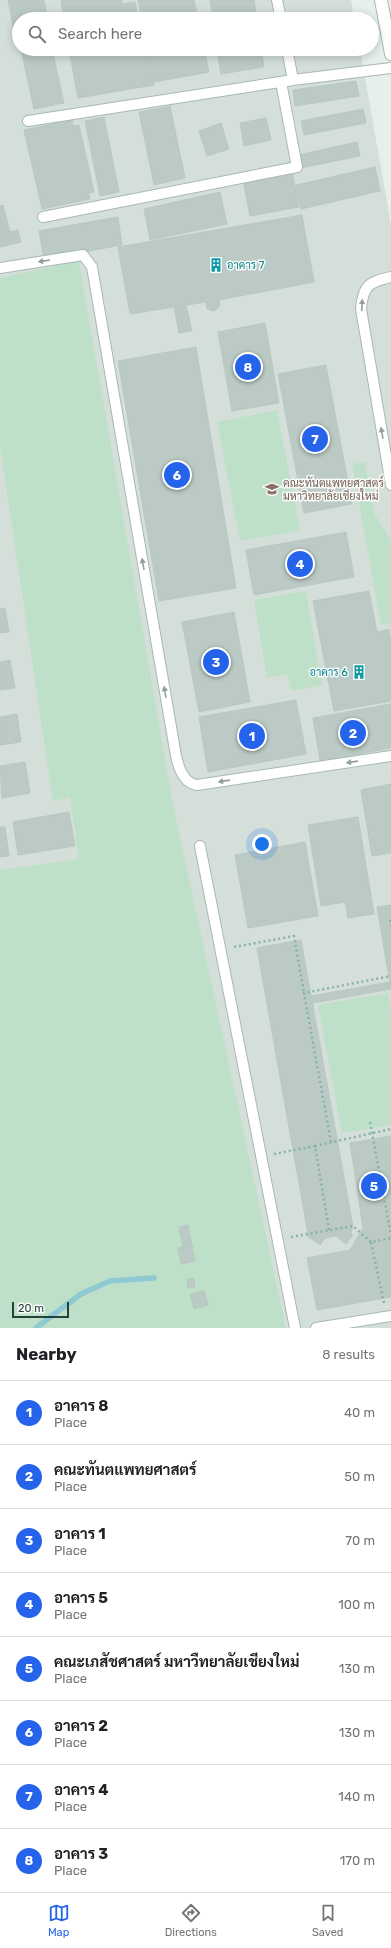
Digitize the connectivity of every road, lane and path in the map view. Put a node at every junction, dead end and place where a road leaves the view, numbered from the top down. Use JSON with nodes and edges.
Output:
{"nodes":[{"id":1,"x":277,"y":0,"type":"edge"},
{"id":2,"x":381,"y":0,"type":"edge"},
{"id":3,"x":280,"y":12,"type":"edge"},
{"id":4,"x":391,"y":54,"type":"edge"},
{"id":5,"x":288,"y":56,"type":"edge"},
{"id":6,"x":391,"y":68,"type":"edge"},
{"id":7,"x":293,"y":80,"type":"junction"},
{"id":8,"x":281,"y":82,"type":"junction"},
{"id":9,"x":28,"y":121,"type":"dead end"},
{"id":10,"x":43,"y":217,"type":"dead end"},
{"id":11,"x":0,"y":268,"type":"edge"},
{"id":12,"x":391,"y":277,"type":"edge"},
{"id":13,"x":391,"y":485,"type":"edge"},
{"id":14,"x":391,"y":756,"type":"edge"},
{"id":15,"x":200,"y":846,"type":"dead end"},
{"id":16,"x":390,"y":920,"type":"dead end"},
{"id":17,"x":391,"y":926,"type":"edge"},
{"id":18,"x":220,"y":950,"type":"junction"},
{"id":19,"x":391,"y":976,"type":"edge"},
{"id":20,"x":304,"y":993,"type":"junction"},
{"id":21,"x":370,"y":1122,"type":"dead end"},
{"id":22,"x":391,"y":1129,"type":"edge"},
{"id":23,"x":331,"y":1142,"type":"junction"},
{"id":24,"x":315,"y":1146,"type":"junction"},
{"id":25,"x":262,"y":1156,"type":"junction"},
{"id":26,"x":329,"y":1230,"type":"junction"},
{"id":27,"x":391,"y":1236,"type":"edge"},
{"id":28,"x":278,"y":1239,"type":"junction"},
{"id":29,"x":371,"y":1242,"type":"junction"},
{"id":30,"x":380,"y":1286,"type":"dead end"},
{"id":31,"x":391,"y":1316,"type":"edge"},
{"id":32,"x":295,"y":1328,"type":"edge"},
{"id":33,"x":316,"y":1328,"type":"edge"}],
"edges":[{"from":1,"to":3,"type":"lane"},
{"from":2,"to":4,"type":"main road"},
{"from":5,"to":7,"type":"lane"},
{"from":6,"to":7,"type":"lane"},
{"from":7,"to":8,"type":"lane"},
{"from":8,"to":9,"type":"lane"},
{"from":8,"to":10,"type":"lane"},
{"from":14,"to":11,"type":"lane","one_way":true},
{"from":13,"to":12,"type":"lane","one_way":true},
{"from":15,"to":18,"type":"lane"},
{"from":16,"to":17,"type":"path"},
{"from":18,"to":20,"type":"path"},
{"from":18,"to":25,"type":"lane"},
{"from":19,"to":20,"type":"path"},
{"from":20,"to":23,"type":"path"},
{"from":21,"to":27,"type":"path"},
{"from":22,"to":23,"type":"path"},
{"from":23,"to":24,"type":"path"},
{"from":24,"to":25,"type":"path"},
{"from":24,"to":26,"type":"path"},
{"from":25,"to":28,"type":"lane"},
{"from":26,"to":28,"type":"path"},
{"from":26,"to":29,"type":"path"},
{"from":27,"to":29,"type":"path"},
{"from":28,"to":32,"type":"lane"},
{"from":29,"to":30,"type":"path"},
{"from":31,"to":33,"type":"lane"}]}
